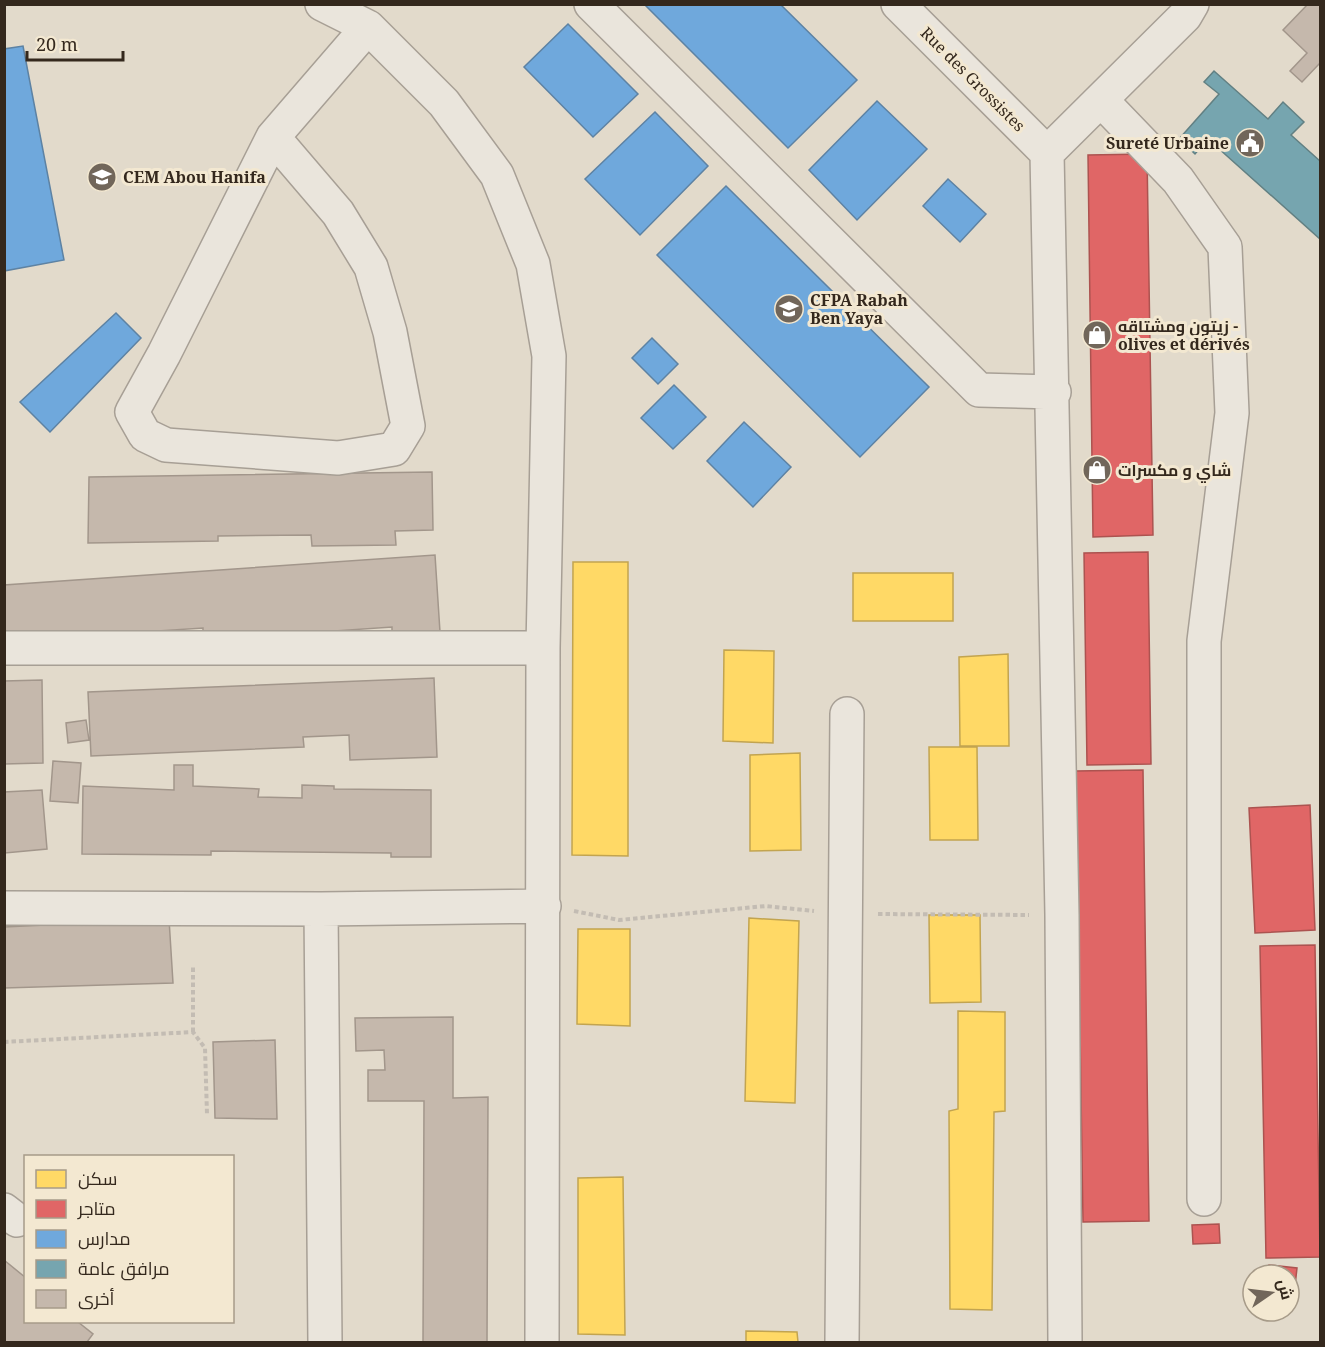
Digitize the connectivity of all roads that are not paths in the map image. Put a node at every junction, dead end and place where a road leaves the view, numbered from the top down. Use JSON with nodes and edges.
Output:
{"nodes":[{"id":1,"x":322,"y":4,"type":"edge"},
{"id":2,"x":591,"y":4,"type":"edge"},
{"id":3,"x":898,"y":4,"type":"edge"},
{"id":4,"x":1192,"y":4,"type":"edge"},
{"id":5,"x":368,"y":27,"type":"junction"},
{"id":6,"x":1101,"y":100,"type":"junction"},
{"id":7,"x":273,"y":137,"type":"junction"},
{"id":8,"x":1047,"y":153,"type":"junction"},
{"id":9,"x":1054,"y":392,"type":"junction"},
{"id":10,"x":4,"y":648,"type":"edge"},
{"id":11,"x":543,"y":648,"type":"junction"},
{"id":12,"x":847,"y":714,"type":"dead end"},
{"id":13,"x":544,"y":906,"type":"junction"},
{"id":14,"x":4,"y":908,"type":"edge"},
{"id":15,"x":321,"y":909,"type":"junction"},
{"id":16,"x":1204,"y":1199,"type":"dead end"},
{"id":17,"x":325,"y":1342,"type":"edge"},
{"id":18,"x":542,"y":1342,"type":"edge"},
{"id":19,"x":842,"y":1342,"type":"edge"},
{"id":20,"x":1065,"y":1342,"type":"edge"}],
"edges":[{"from":1,"to":5,"type":"street"},
{"from":2,"to":9,"type":"street"},
{"from":3,"to":8,"type":"street","name":"Rue des Grossistes"},
{"from":4,"to":6,"type":"street"},
{"from":5,"to":7,"type":"street"},
{"from":5,"to":11,"type":"street"},
{"from":6,"to":8,"type":"street"},
{"from":6,"to":16,"type":"street"},
{"from":7,"to":7,"type":"street"},
{"from":8,"to":9,"type":"street"},
{"from":9,"to":20,"type":"street"},
{"from":10,"to":11,"type":"street"},
{"from":11,"to":13,"type":"street"},
{"from":12,"to":19,"type":"street"},
{"from":13,"to":15,"type":"street"},
{"from":13,"to":18,"type":"street"},
{"from":14,"to":15,"type":"street"},
{"from":15,"to":17,"type":"street"}]}
